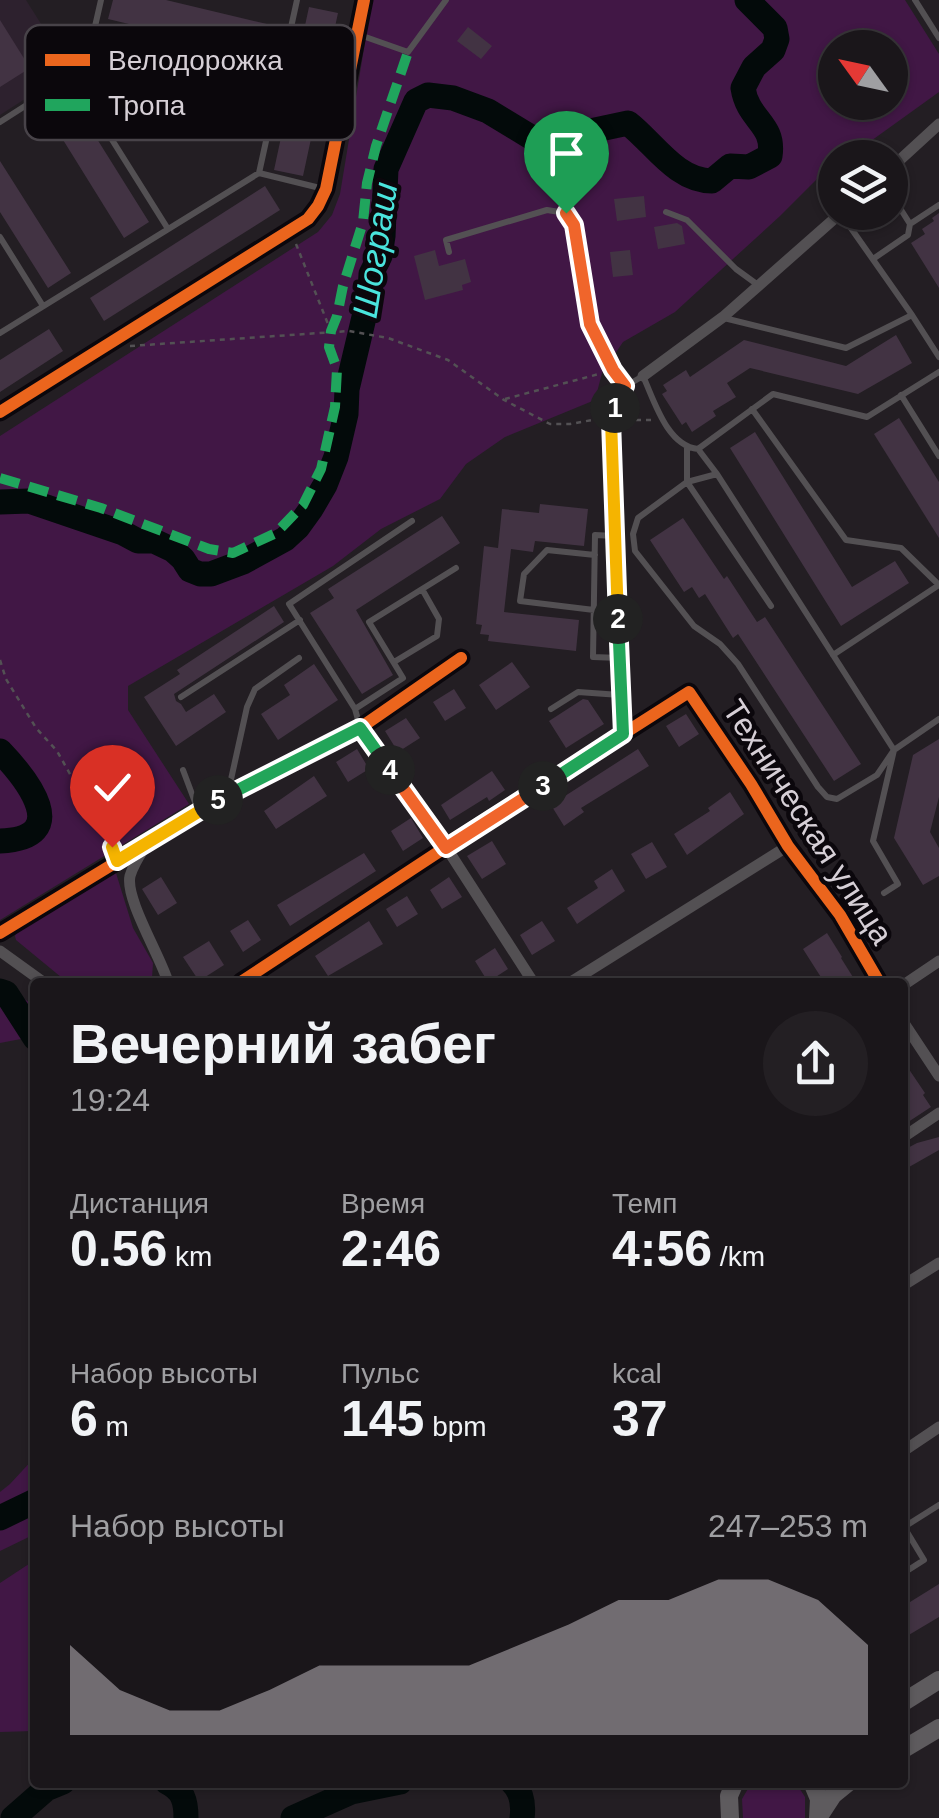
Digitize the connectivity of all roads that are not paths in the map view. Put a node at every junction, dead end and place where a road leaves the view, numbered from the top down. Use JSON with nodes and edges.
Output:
{"nodes":[{"id":1,"x":101,"y":0,"type":"edge"},
{"id":2,"x":297,"y":0,"type":"edge"},
{"id":3,"x":364,"y":0,"type":"edge"},
{"id":4,"x":446,"y":0,"type":"edge"},
{"id":5,"x":915,"y":0,"type":"edge"},
{"id":6,"x":95,"y":25,"type":"edge"},
{"id":7,"x":292,"y":25,"type":"edge"},
{"id":8,"x":357,"y":34,"type":"junction"},
{"id":9,"x":939,"y":38,"type":"edge"},
{"id":10,"x":355,"y":44,"type":"edge"},
{"id":11,"x":25,"y":106,"type":"edge"},
{"id":12,"x":0,"y":122,"type":"edge"},
{"id":13,"x":939,"y":124,"type":"edge"},
{"id":14,"x":112,"y":140,"type":"edge"},
{"id":15,"x":266,"y":140,"type":"edge"},
{"id":16,"x":336,"y":140,"type":"edge"},
{"id":17,"x":908,"y":152,"type":"edge"},
{"id":18,"x":259,"y":172,"type":"junction"},
{"id":19,"x":326,"y":189,"type":"junction"},
{"id":20,"x":939,"y":205,"type":"edge"},
{"id":21,"x":666,"y":212,"type":"dead end"},
{"id":22,"x":908,"y":221,"type":"edge"},
{"id":23,"x":910,"y":224,"type":"junction"},
{"id":24,"x":574,"y":225,"type":"joint"},
{"id":25,"x":168,"y":229,"type":"junction"},
{"id":26,"x":822,"y":230,"type":"edge"},
{"id":27,"x":852,"y":230,"type":"edge"},
{"id":28,"x":0,"y":237,"type":"edge"},
{"id":29,"x":449,"y":252,"type":"dead end"},
{"id":30,"x":872,"y":260,"type":"junction"},
{"id":31,"x":759,"y":286,"type":"junction"},
{"id":32,"x":43,"y":306,"type":"junction"},
{"id":33,"x":912,"y":315,"type":"junction"},
{"id":34,"x":723,"y":318,"type":"junction"},
{"id":35,"x":0,"y":333,"type":"edge"},
{"id":36,"x":939,"y":358,"type":"edge"},
{"id":37,"x":939,"y":372,"type":"edge"},
{"id":38,"x":643,"y":376,"type":"junction"},
{"id":39,"x":625,"y":386,"type":"junction"},
{"id":40,"x":901,"y":395,"type":"junction"},
{"id":41,"x":752,"y":409,"type":"junction"},
{"id":42,"x":0,"y":412,"type":"edge"},
{"id":43,"x":687,"y":448,"type":"junction"},
{"id":44,"x":698,"y":448,"type":"junction"},
{"id":45,"x":939,"y":456,"type":"edge"},
{"id":46,"x":717,"y":474,"type":"junction"},
{"id":47,"x":687,"y":482,"type":"junction"},
{"id":48,"x":412,"y":520,"type":"dead end"},
{"id":49,"x":614,"y":536,"type":"junction"},
{"id":50,"x":595,"y":555,"type":"junction"},
{"id":51,"x":456,"y":568,"type":"dead end"},
{"id":52,"x":422,"y":590,"type":"junction"},
{"id":53,"x":770,"y":606,"type":"dead end"},
{"id":54,"x":594,"y":610,"type":"junction"},
{"id":55,"x":300,"y":620,"type":"junction"},
{"id":56,"x":832,"y":655,"type":"junction"},
{"id":57,"x":300,"y":658,"type":"dead end"},
{"id":58,"x":461,"y":658,"type":"dead end"},
{"id":59,"x":620,"y":658,"type":"junction"},
{"id":60,"x":394,"y":662,"type":"junction"},
{"id":61,"x":622,"y":694,"type":"junction"},
{"id":62,"x":180,"y":697,"type":"dead end"},
{"id":63,"x":550,"y":709,"type":"dead end"},
{"id":64,"x":356,"y":710,"type":"junction"},
{"id":65,"x":939,"y":719,"type":"edge"},
{"id":66,"x":360,"y":728,"type":"junction"},
{"id":67,"x":623,"y":734,"type":"junction"},
{"id":68,"x":894,"y":750,"type":"junction"},
{"id":69,"x":183,"y":770,"type":"dead end"},
{"id":70,"x":228,"y":794,"type":"junction"},
{"id":71,"x":199,"y":812,"type":"junction"},
{"id":72,"x":146,"y":843,"type":"junction"},
{"id":73,"x":788,"y":846,"type":"junction"},
{"id":74,"x":446,"y":848,"type":"junction"},
{"id":75,"x":884,"y":893,"type":"dead end"},
{"id":76,"x":0,"y":933,"type":"edge"},
{"id":77,"x":0,"y":951,"type":"edge"},
{"id":78,"x":939,"y":961,"type":"edge"},
{"id":79,"x":37,"y":978,"type":"edge"},
{"id":80,"x":167,"y":978,"type":"edge"},
{"id":81,"x":248,"y":978,"type":"edge"},
{"id":82,"x":530,"y":978,"type":"edge"},
{"id":83,"x":577,"y":978,"type":"edge"},
{"id":84,"x":877,"y":978,"type":"edge"},
{"id":85,"x":908,"y":982,"type":"edge"},
{"id":86,"x":908,"y":1029,"type":"edge"},
{"id":87,"x":939,"y":1076,"type":"edge"},
{"id":88,"x":939,"y":1113,"type":"edge"},
{"id":89,"x":908,"y":1134,"type":"edge"},
{"id":90,"x":939,"y":1263,"type":"edge"},
{"id":91,"x":908,"y":1282,"type":"edge"},
{"id":92,"x":939,"y":1427,"type":"edge"},
{"id":93,"x":908,"y":1448,"type":"edge"},
{"id":94,"x":939,"y":1505,"type":"edge"},
{"id":95,"x":908,"y":1524,"type":"edge"},
{"id":96,"x":908,"y":1534,"type":"edge"},
{"id":97,"x":908,"y":1570,"type":"edge"},
{"id":98,"x":939,"y":1680,"type":"edge"},
{"id":99,"x":908,"y":1699,"type":"edge"},
{"id":100,"x":939,"y":1728,"type":"edge"},
{"id":101,"x":908,"y":1746,"type":"edge"},
{"id":102,"x":734,"y":1788,"type":"edge"},
{"id":103,"x":814,"y":1788,"type":"edge"},
{"id":104,"x":842,"y":1788,"type":"edge"},
{"id":105,"x":727,"y":1814,"type":"edge"},
{"id":106,"x":818,"y":1818,"type":"edge"}],
"edges":[{"from":1,"to":6,"type":"lane"},
{"from":2,"to":7,"type":"lane"},
{"from":3,"to":8,"type":"street"},
{"from":4,"to":8,"type":"lane"},
{"from":5,"to":9,"type":"lane"},
{"from":8,"to":10,"type":"street"},
{"from":11,"to":12,"type":"lane"},
{"from":13,"to":17,"type":"street"},
{"from":14,"to":25,"type":"lane"},
{"from":15,"to":18,"type":"lane"},
{"from":16,"to":19,"type":"street"},
{"from":18,"to":19,"type":"lane"},
{"from":18,"to":25,"type":"lane"},
{"from":19,"to":42,"type":"street"},
{"from":20,"to":23,"type":"lane"},
{"from":21,"to":31,"type":"lane"},
{"from":22,"to":23,"type":"lane"},
{"from":23,"to":30,"type":"lane"},
{"from":24,"to":29,"type":"lane"},
{"from":24,"to":39,"type":"street"},
{"from":25,"to":32,"type":"lane"},
{"from":26,"to":31,"type":"street"},
{"from":27,"to":30,"type":"lane"},
{"from":28,"to":32,"type":"lane"},
{"from":30,"to":33,"type":"lane"},
{"from":31,"to":34,"type":"street"},
{"from":32,"to":35,"type":"lane"},
{"from":33,"to":34,"type":"lane"},
{"from":33,"to":36,"type":"lane"},
{"from":34,"to":38,"type":"street"},
{"from":37,"to":40,"type":"lane"},
{"from":38,"to":39,"type":"lane"},
{"from":38,"to":43,"type":"lane"},
{"from":39,"to":49,"type":"street"},
{"from":40,"to":41,"type":"lane"},
{"from":40,"to":45,"type":"lane"},
{"from":41,"to":44,"type":"lane"},
{"from":41,"to":56,"type":"lane"},
{"from":43,"to":44,"type":"lane"},
{"from":43,"to":47,"type":"lane"},
{"from":44,"to":46,"type":"lane"},
{"from":46,"to":47,"type":"lane"},
{"from":46,"to":56,"type":"lane"},
{"from":47,"to":53,"type":"lane"},
{"from":47,"to":68,"type":"lane"},
{"from":48,"to":55,"type":"lane"},
{"from":49,"to":50,"type":"lane"},
{"from":49,"to":59,"type":"street"},
{"from":50,"to":54,"type":"lane"},
{"from":50,"to":54,"type":"lane"},
{"from":51,"to":52,"type":"lane"},
{"from":52,"to":60,"type":"lane"},
{"from":52,"to":60,"type":"lane"},
{"from":54,"to":59,"type":"lane"},
{"from":55,"to":62,"type":"lane"},
{"from":55,"to":64,"type":"lane"},
{"from":56,"to":68,"type":"lane"},
{"from":57,"to":70,"type":"lane"},
{"from":58,"to":66,"type":"street"},
{"from":59,"to":61,"type":"street"},
{"from":60,"to":64,"type":"lane"},
{"from":61,"to":63,"type":"lane"},
{"from":61,"to":67,"type":"street"},
{"from":64,"to":66,"type":"lane"},
{"from":65,"to":68,"type":"lane"},
{"from":66,"to":70,"type":"street"},
{"from":66,"to":74,"type":"street"},
{"from":67,"to":73,"type":"street","name":"Техническая улица"},
{"from":67,"to":74,"type":"street"},
{"from":68,"to":75,"type":"lane"},
{"from":69,"to":71,"type":"lane"},
{"from":70,"to":71,"type":"street"},
{"from":71,"to":72,"type":"street"},
{"from":72,"to":76,"type":"street"},
{"from":72,"to":80,"type":"street"},
{"from":73,"to":83,"type":"street"},
{"from":73,"to":84,"type":"street","name":"Техническая улица"},
{"from":74,"to":81,"type":"street"},
{"from":74,"to":82,"type":"street"},
{"from":77,"to":79,"type":"street"},
{"from":78,"to":85,"type":"street"},
{"from":86,"to":87,"type":"street"},
{"from":88,"to":89,"type":"street"},
{"from":90,"to":91,"type":"street"},
{"from":92,"to":93,"type":"street"},
{"from":94,"to":95,"type":"lane"},
{"from":96,"to":97,"type":"lane"},
{"from":98,"to":99,"type":"main road"},
{"from":100,"to":101,"type":"main road"},
{"from":102,"to":105,"type":"main road"},
{"from":103,"to":106,"type":"main road"},
{"from":104,"to":106,"type":"main road"}]}
